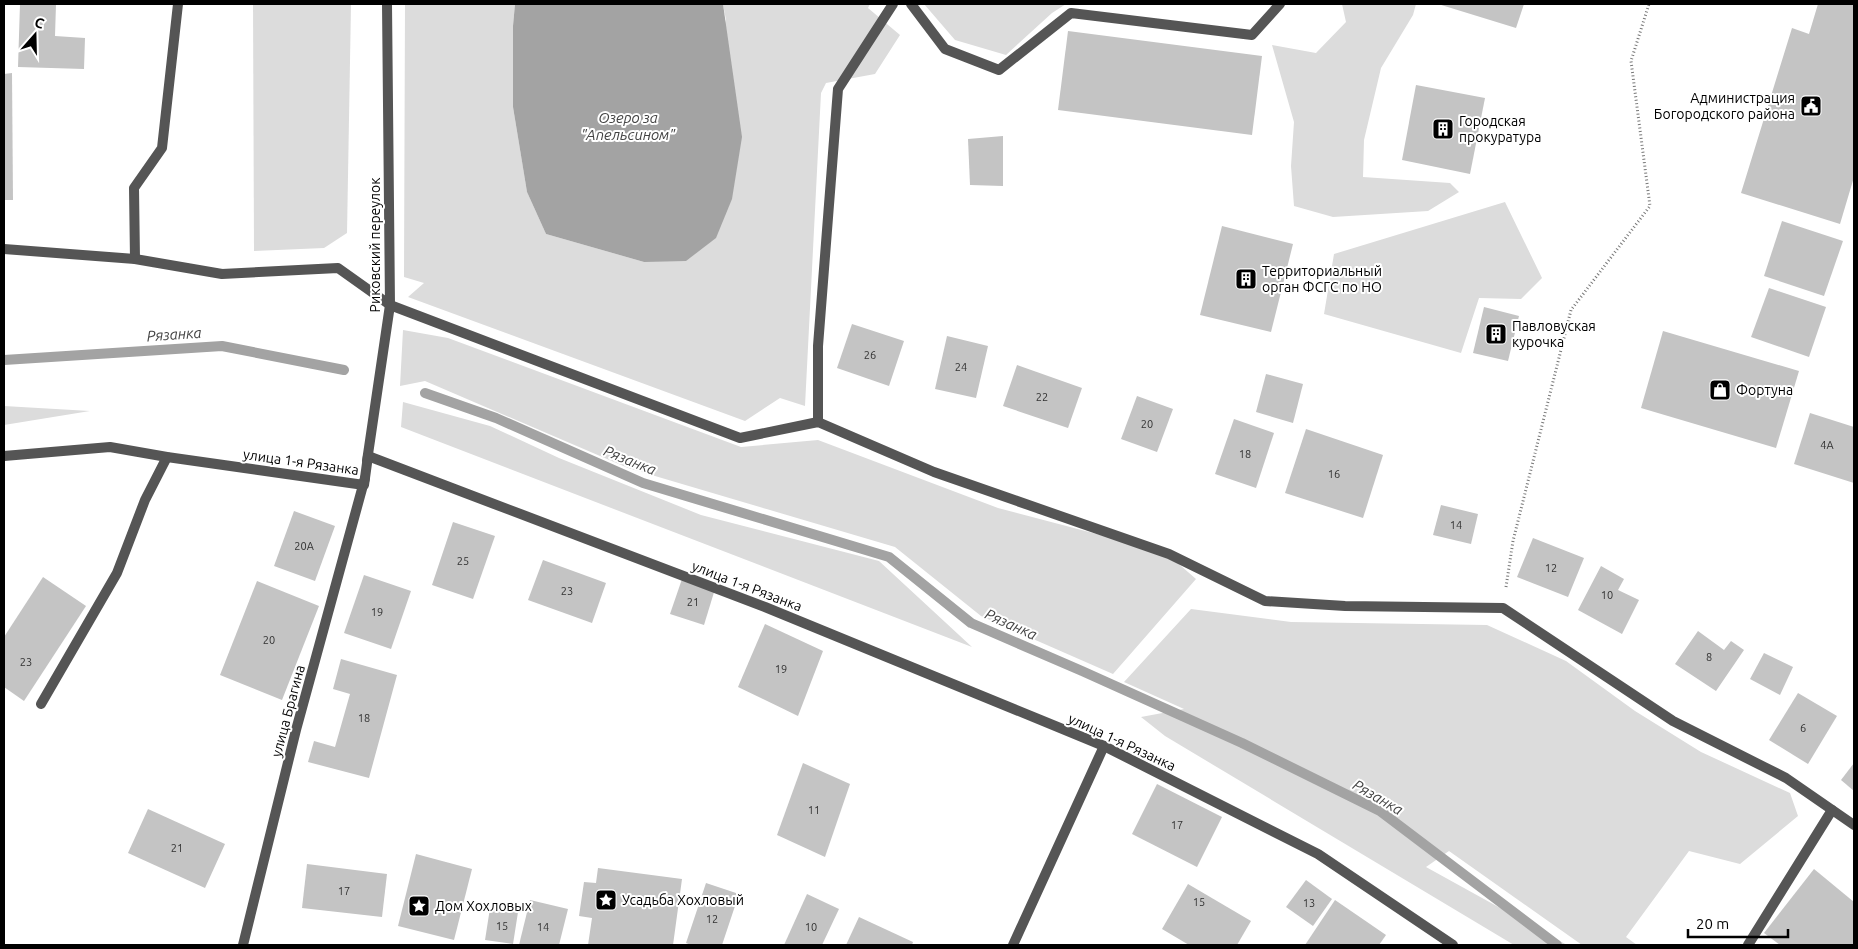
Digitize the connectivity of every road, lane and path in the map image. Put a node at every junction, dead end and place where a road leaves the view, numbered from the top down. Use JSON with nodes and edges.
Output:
{"nodes":[{"id":1,"x":178,"y":4,"type":"edge"},
{"id":2,"x":388,"y":4,"type":"edge"},
{"id":3,"x":893,"y":4,"type":"edge"},
{"id":4,"x":911,"y":4,"type":"edge"},
{"id":5,"x":1280,"y":4,"type":"edge"},
{"id":6,"x":1649,"y":4,"type":"edge"},
{"id":7,"x":4,"y":249,"type":"edge"},
{"id":8,"x":135,"y":259,"type":"junction"},
{"id":9,"x":390,"y":305,"type":"junction"},
{"id":10,"x":818,"y":422,"type":"junction"},
{"id":11,"x":4,"y":456,"type":"edge"},
{"id":12,"x":368,"y":456,"type":"junction"},
{"id":13,"x":166,"y":457,"type":"junction"},
{"id":14,"x":364,"y":485,"type":"junction"},
{"id":15,"x":1503,"y":608,"type":"junction"},
{"id":16,"x":41,"y":704,"type":"dead end"},
{"id":17,"x":1104,"y":746,"type":"junction"},
{"id":18,"x":1832,"y":810,"type":"junction"},
{"id":19,"x":1854,"y":825,"type":"edge"},
{"id":20,"x":242,"y":945,"type":"edge"},
{"id":21,"x":1013,"y":945,"type":"edge"},
{"id":22,"x":1453,"y":945,"type":"edge"},
{"id":23,"x":1748,"y":945,"type":"edge"}],
"edges":[{"from":1,"to":8,"type":"street"},
{"from":2,"to":9,"type":"street","name":"Риковский переулок"},
{"from":3,"to":10,"type":"street"},
{"from":4,"to":5,"type":"street"},
{"from":6,"to":15,"type":"path"},
{"from":7,"to":8,"type":"street"},
{"from":8,"to":9,"type":"street"},
{"from":9,"to":10,"type":"street"},
{"from":9,"to":12,"type":"street","name":"Риковский переулок"},
{"from":10,"to":15,"type":"street"},
{"from":11,"to":13,"type":"street","name":"улица 1-я Рязанка"},
{"from":12,"to":14,"type":"street","name":"улица 1-я Рязанка"},
{"from":12,"to":17,"type":"street","name":"улица 1-я Рязанка"},
{"from":13,"to":14,"type":"street","name":"улица 1-я Рязанка"},
{"from":13,"to":16,"type":"street"},
{"from":14,"to":20,"type":"street","name":"улица Брагина"},
{"from":15,"to":18,"type":"street"},
{"from":17,"to":21,"type":"street"},
{"from":17,"to":22,"type":"street","name":"улица 1-я Рязанка"},
{"from":18,"to":19,"type":"street"},
{"from":18,"to":23,"type":"street"}]}
